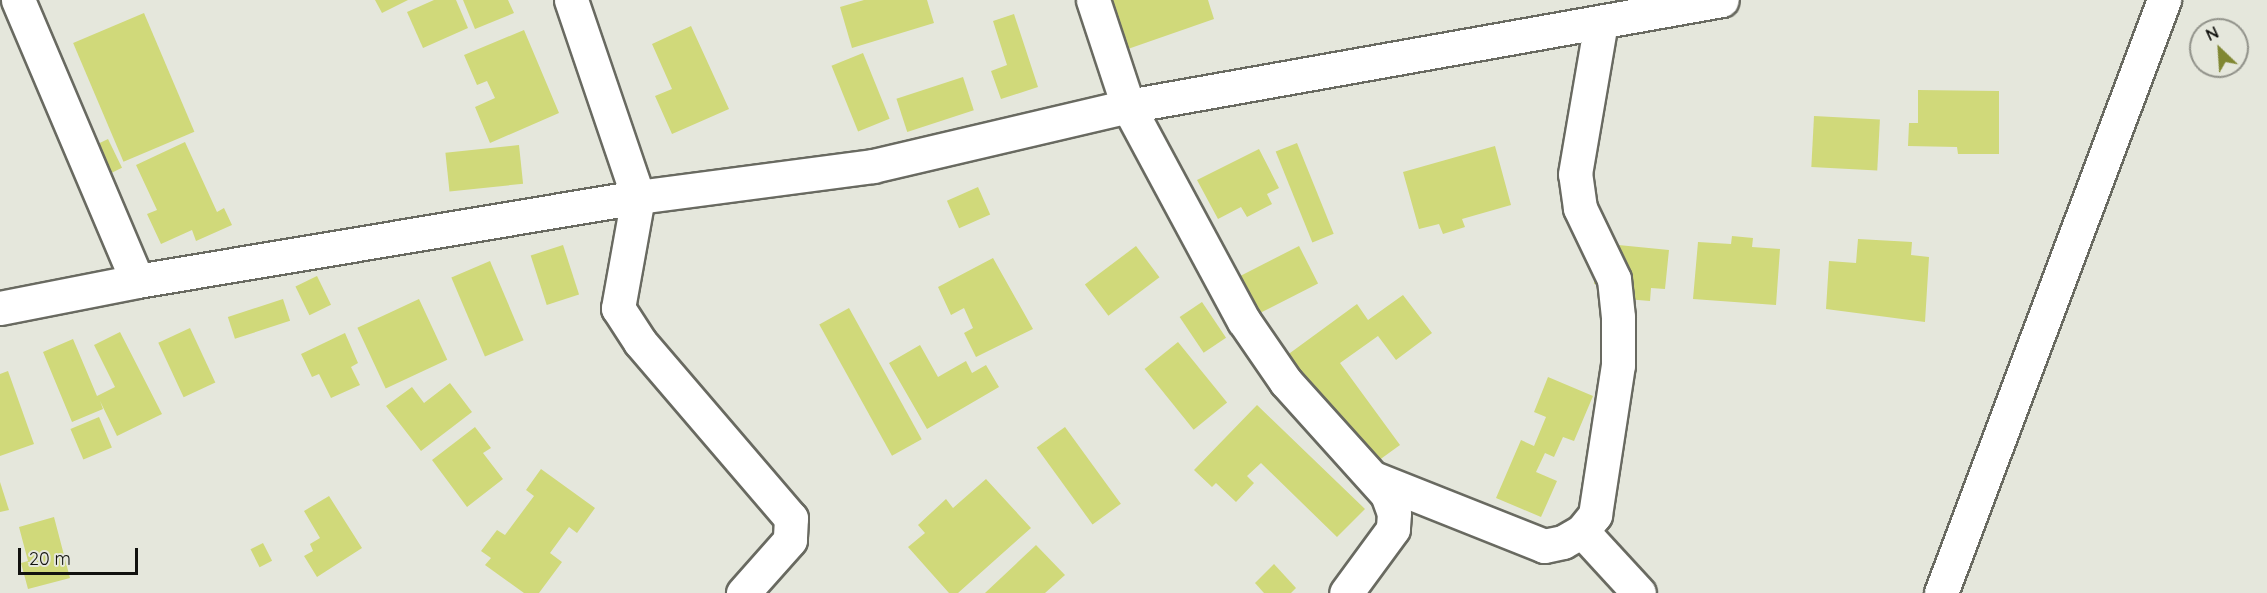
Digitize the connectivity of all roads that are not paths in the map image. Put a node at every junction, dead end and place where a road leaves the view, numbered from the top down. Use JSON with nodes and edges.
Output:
{"nodes":[{"id":1,"x":18,"y":0,"type":"edge"},
{"id":2,"x":571,"y":0,"type":"edge"},
{"id":3,"x":1093,"y":0,"type":"edge"},
{"id":4,"x":1722,"y":0,"type":"edge"},
{"id":5,"x":2164,"y":0,"type":"edge"},
{"id":6,"x":1600,"y":22,"type":"junction"},
{"id":7,"x":1128,"y":106,"type":"junction"},
{"id":8,"x":638,"y":196,"type":"junction"},
{"id":9,"x":137,"y":281,"type":"junction"},
{"id":10,"x":0,"y":308,"type":"edge"},
{"id":11,"x":1376,"y":479,"type":"junction"},
{"id":12,"x":1582,"y":531,"type":"junction"},
{"id":13,"x":743,"y":593,"type":"edge"},
{"id":14,"x":1346,"y":593,"type":"edge"},
{"id":15,"x":1639,"y":593,"type":"edge"},
{"id":16,"x":1941,"y":593,"type":"edge"}],
"edges":[{"from":1,"to":9,"type":"street"},
{"from":2,"to":8,"type":"street"},
{"from":3,"to":7,"type":"street"},
{"from":4,"to":6,"type":"street"},
{"from":5,"to":16,"type":"street"},
{"from":6,"to":7,"type":"street"},
{"from":6,"to":12,"type":"street"},
{"from":7,"to":8,"type":"street"},
{"from":7,"to":11,"type":"street"},
{"from":8,"to":9,"type":"street"},
{"from":8,"to":13,"type":"street"},
{"from":9,"to":10,"type":"street"},
{"from":11,"to":12,"type":"street"},
{"from":11,"to":14,"type":"street"},
{"from":12,"to":15,"type":"street"}]}
